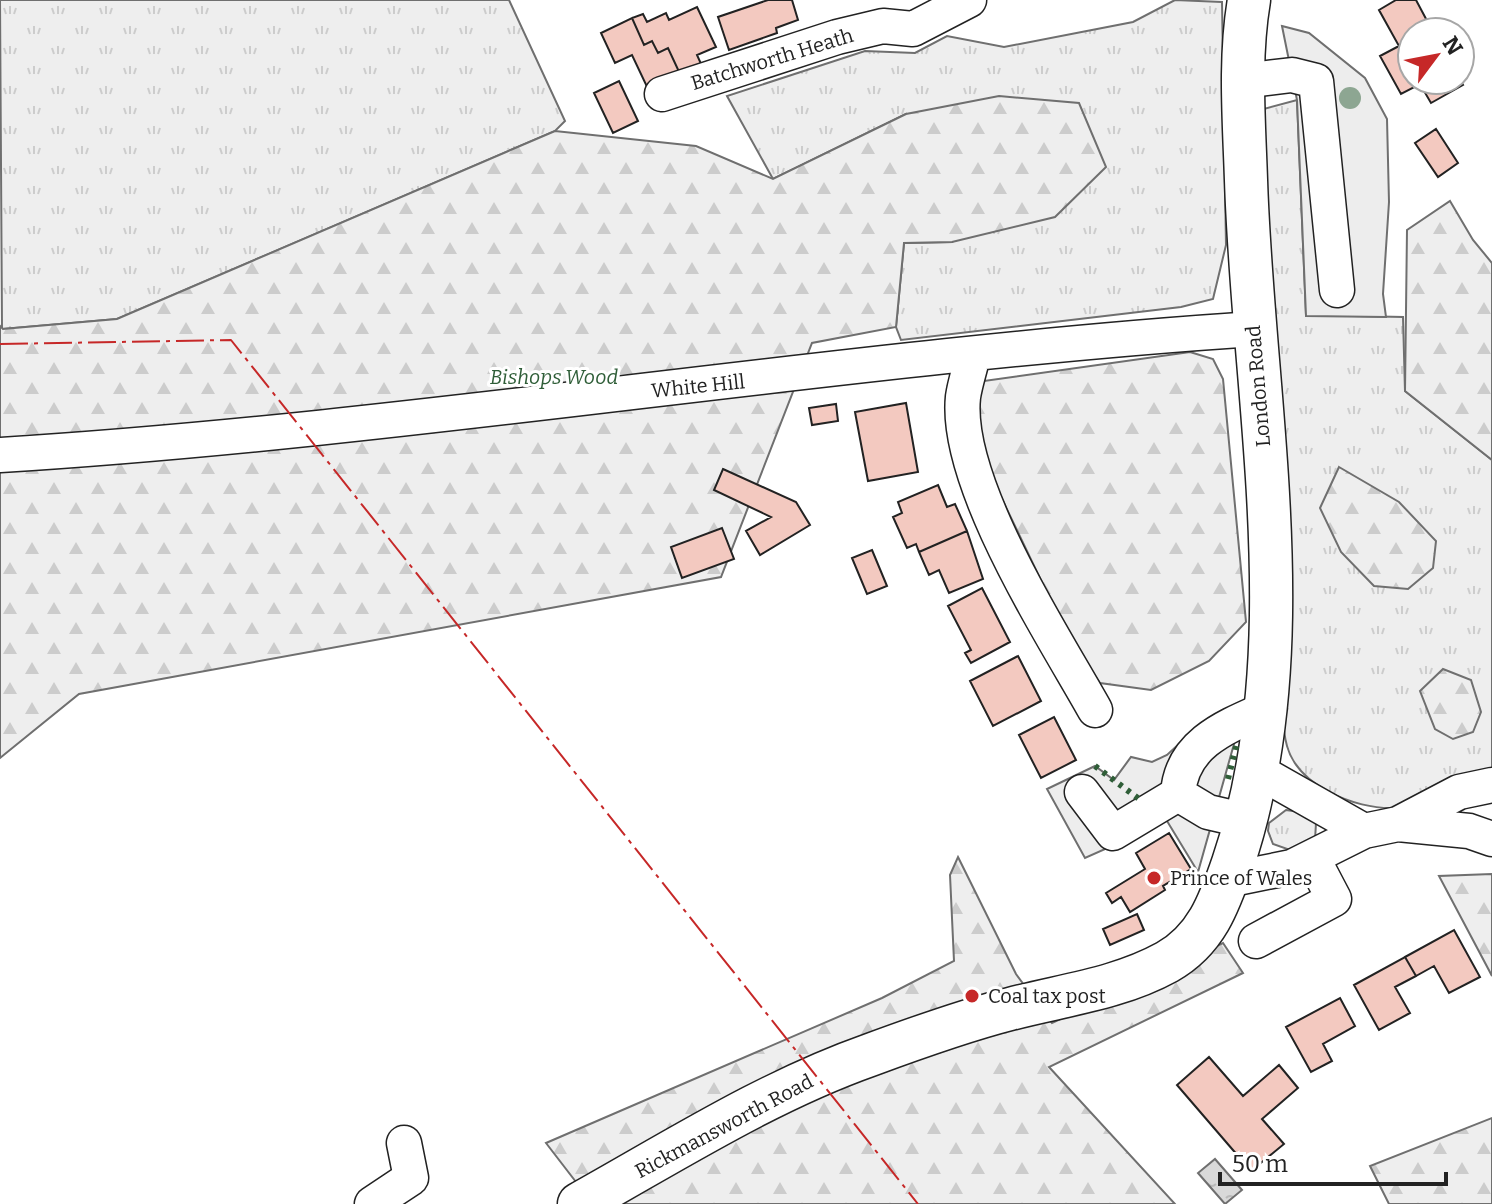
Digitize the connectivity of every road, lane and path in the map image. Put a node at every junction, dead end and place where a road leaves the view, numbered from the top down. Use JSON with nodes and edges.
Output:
{"nodes":[{"id":1,"x":969,"y":0,"type":"edge"},
{"id":2,"x":1249,"y":0,"type":"edge"},
{"id":3,"x":878,"y":13,"type":"edge"},
{"id":4,"x":1243,"y":81,"type":"junction"},
{"id":5,"x":662,"y":94,"type":"dead end"},
{"id":6,"x":1337,"y":290,"type":"dead end"},
{"id":7,"x":1253,"y":329,"type":"junction"},
{"id":8,"x":973,"y":355,"type":"junction"},
{"id":9,"x":0,"y":455,"type":"edge"},
{"id":10,"x":1266,"y":709,"type":"junction"},
{"id":11,"x":1095,"y":710,"type":"dead end"},
{"id":12,"x":1258,"y":771,"type":"junction"},
{"id":13,"x":1492,"y":785,"type":"edge"},
{"id":14,"x":1082,"y":792,"type":"dead end"},
{"id":15,"x":1178,"y":794,"type":"junction"},
{"id":16,"x":1247,"y":821,"type":"junction"},
{"id":17,"x":1398,"y":824,"type":"junction"},
{"id":18,"x":1364,"y":831,"type":"junction"},
{"id":19,"x":1492,"y":839,"type":"edge"},
{"id":20,"x":1313,"y":859,"type":"junction"},
{"id":21,"x":1227,"y":880,"type":"junction"},
{"id":22,"x":1256,"y":941,"type":"dead end"},
{"id":23,"x":404,"y":1143,"type":"dead end"},
{"id":24,"x":372,"y":1204,"type":"edge"},
{"id":25,"x":579,"y":1204,"type":"edge"}],
"edges":[{"from":1,"to":3,"type":"street","name":"Batchworth Heath"},
{"from":2,"to":4,"type":"main road","name":"London Road"},
{"from":3,"to":5,"type":"street","name":"Batchworth Heath"},
{"from":4,"to":6,"type":"street"},
{"from":4,"to":7,"type":"main road","name":"London Road"},
{"from":7,"to":8,"type":"street","name":"White Hill"},
{"from":7,"to":10,"type":"main road","name":"London Road"},
{"from":8,"to":9,"type":"street","name":"White Hill"},
{"from":8,"to":11,"type":"street"},
{"from":10,"to":12,"type":"main road","name":"London Road"},
{"from":10,"to":15,"type":"street"},
{"from":12,"to":16,"type":"main road","name":"Rickmansworth Road"},
{"from":12,"to":18,"type":"street"},
{"from":13,"to":17,"type":"street"},
{"from":14,"to":15,"type":"street"},
{"from":15,"to":16,"type":"street"},
{"from":16,"to":21,"type":"main road","name":"Rickmansworth Road"},
{"from":17,"to":18,"type":"street"},
{"from":17,"to":19,"type":"street"},
{"from":18,"to":20,"type":"street"},
{"from":20,"to":21,"type":"street"},
{"from":20,"to":22,"type":"street"},
{"from":21,"to":25,"type":"main road","name":"Rickmansworth Road"},
{"from":23,"to":24,"type":"street"}]}
